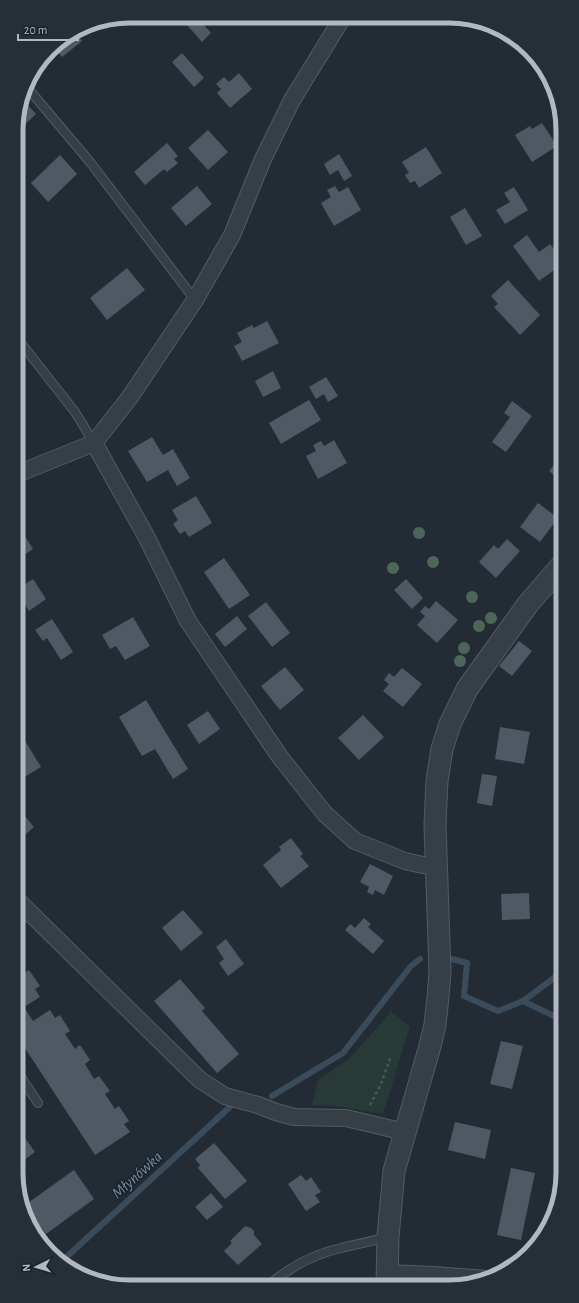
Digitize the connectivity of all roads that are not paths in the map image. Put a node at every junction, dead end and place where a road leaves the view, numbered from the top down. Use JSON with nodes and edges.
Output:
{"nodes":[{"id":1,"x":339,"y":23,"type":"edge"},
{"id":2,"x":30,"y":91,"type":"edge"},
{"id":3,"x":195,"y":300,"type":"junction"},
{"id":4,"x":23,"y":346,"type":"edge"},
{"id":5,"x":94,"y":443,"type":"junction"},
{"id":6,"x":23,"y":472,"type":"edge"},
{"id":7,"x":556,"y":572,"type":"edge"},
{"id":8,"x":436,"y":865,"type":"junction"},
{"id":9,"x":23,"y":906,"type":"edge"},
{"id":10,"x":23,"y":1079,"type":"edge"},
{"id":11,"x":38,"y":1103,"type":"dead end"},
{"id":12,"x":405,"y":1132,"type":"junction"},
{"id":13,"x":388,"y":1237,"type":"junction"},
{"id":14,"x":387,"y":1278,"type":"edge"},
{"id":15,"x":469,"y":1278,"type":"edge"},
{"id":16,"x":275,"y":1280,"type":"edge"}],
"edges":[{"from":1,"to":3,"type":"street"},
{"from":2,"to":3,"type":"lane"},
{"from":3,"to":5,"type":"street"},
{"from":4,"to":5,"type":"lane"},
{"from":5,"to":6,"type":"street"},
{"from":5,"to":8,"type":"street"},
{"from":7,"to":8,"type":"street"},
{"from":8,"to":12,"type":"street"},
{"from":9,"to":12,"type":"street"},
{"from":10,"to":11,"type":"lane"},
{"from":12,"to":13,"type":"street"},
{"from":13,"to":14,"type":"street"},
{"from":13,"to":16,"type":"lane"},
{"from":14,"to":15,"type":"street"}]}
